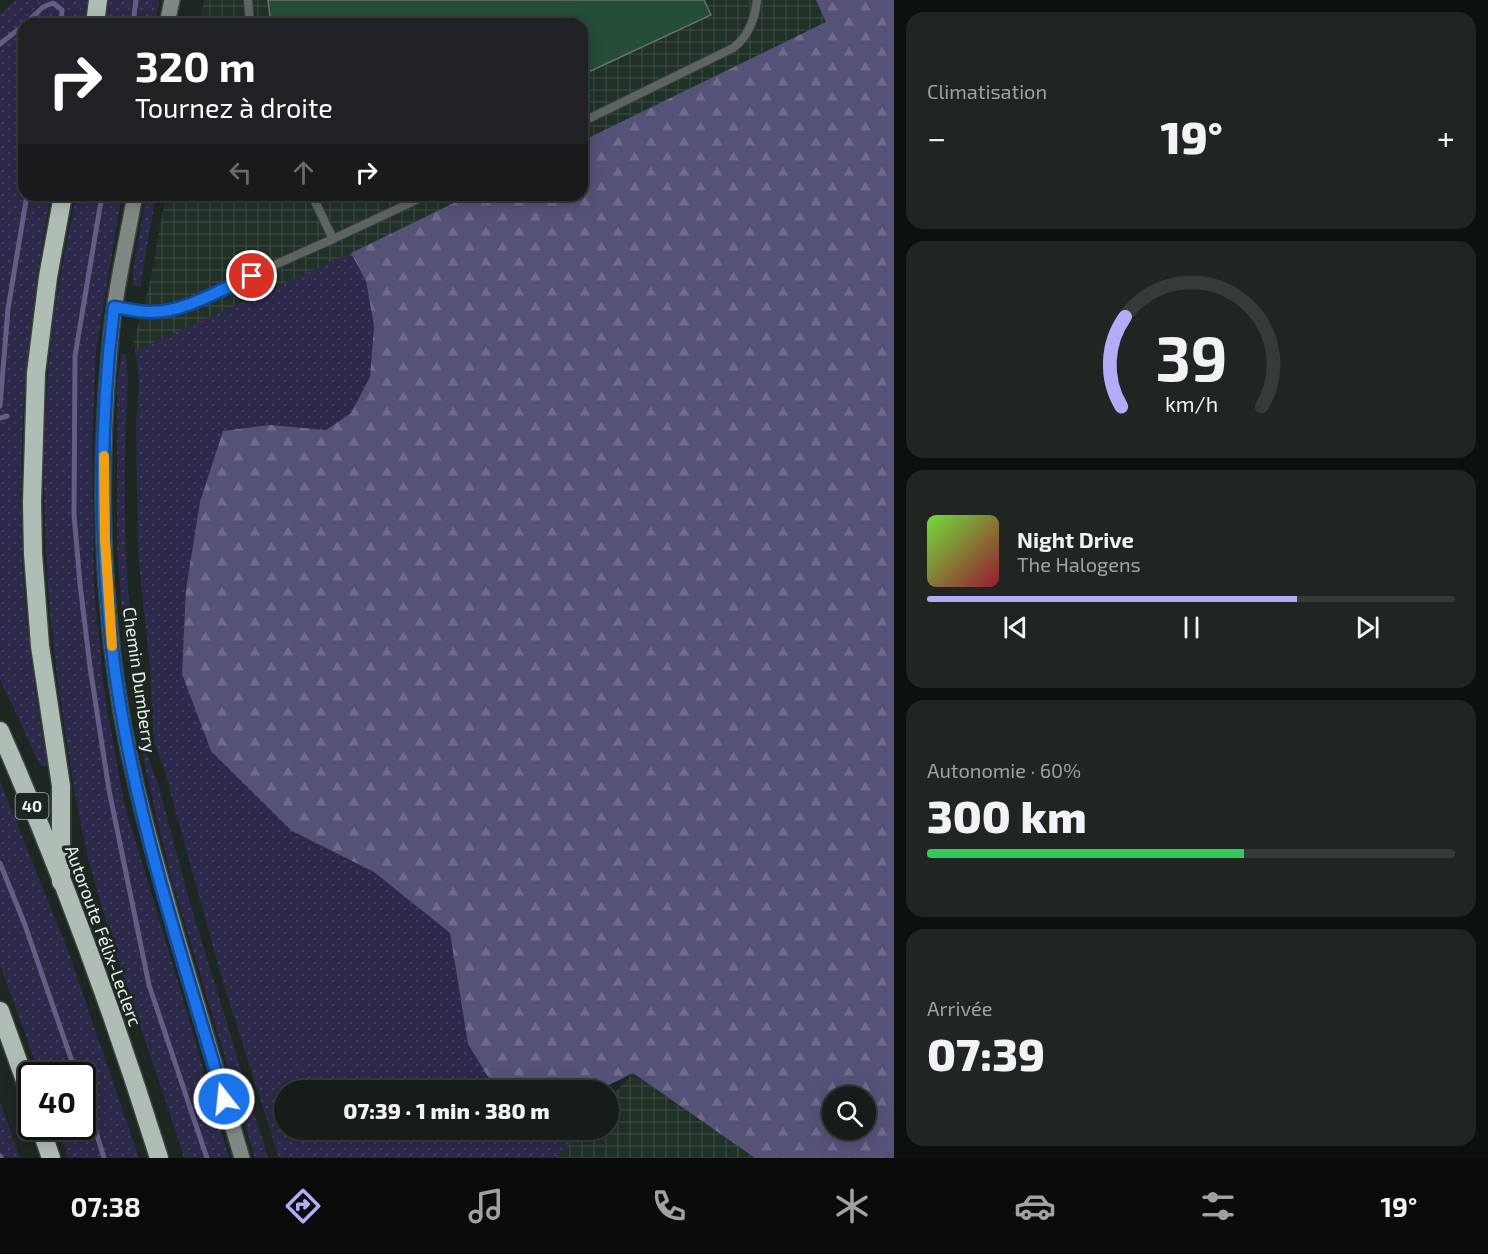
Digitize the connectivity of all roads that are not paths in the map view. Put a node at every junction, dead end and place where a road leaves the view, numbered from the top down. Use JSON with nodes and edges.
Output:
{"nodes":[{"id":1,"x":98,"y":0,"type":"edge"},
{"id":2,"x":172,"y":0,"type":"edge"},
{"id":3,"x":248,"y":0,"type":"edge"},
{"id":4,"x":757,"y":0,"type":"edge"},
{"id":5,"x":96,"y":18,"type":"edge"},
{"id":6,"x":168,"y":18,"type":"edge"},
{"id":7,"x":250,"y":18,"type":"edge"},
{"id":8,"x":588,"y":119,"type":"edge"},
{"id":9,"x":62,"y":201,"type":"edge"},
{"id":10,"x":134,"y":201,"type":"edge"},
{"id":11,"x":315,"y":201,"type":"edge"},
{"id":12,"x":414,"y":201,"type":"edge"},
{"id":13,"x":333,"y":239,"type":"junction"},
{"id":14,"x":114,"y":307,"type":"junction"},
{"id":15,"x":0,"y":731,"type":"edge"},
{"id":16,"x":62,"y":882,"type":"junction"},
{"id":17,"x":0,"y":1011,"type":"edge"},
{"id":18,"x":18,"y":1062,"type":"edge"},
{"id":19,"x":45,"y":1140,"type":"edge"},
{"id":20,"x":51,"y":1158,"type":"edge"},
{"id":21,"x":159,"y":1158,"type":"edge"},
{"id":22,"x":242,"y":1158,"type":"edge"}],
"edges":[{"from":1,"to":5,"type":"highway"},
{"from":2,"to":6,"type":"street"},
{"from":3,"to":7,"type":"lane"},
{"from":4,"to":8,"type":"lane"},
{"from":9,"to":16,"type":"highway"},
{"from":10,"to":14,"type":"street","name":"Chemin Dumberry"},
{"from":11,"to":13,"type":"lane"},
{"from":12,"to":13,"type":"lane"},
{"from":13,"to":14,"type":"lane"},
{"from":14,"to":22,"type":"street","name":"Chemin Dumberry"},
{"from":15,"to":16,"type":"highway","name":"Autoroute Félix-Leclerc","number":"40"},
{"from":16,"to":21,"type":"highway","name":"Autoroute Félix-Leclerc","number":"40"},
{"from":17,"to":18,"type":"highway"},
{"from":19,"to":20,"type":"highway"}]}
